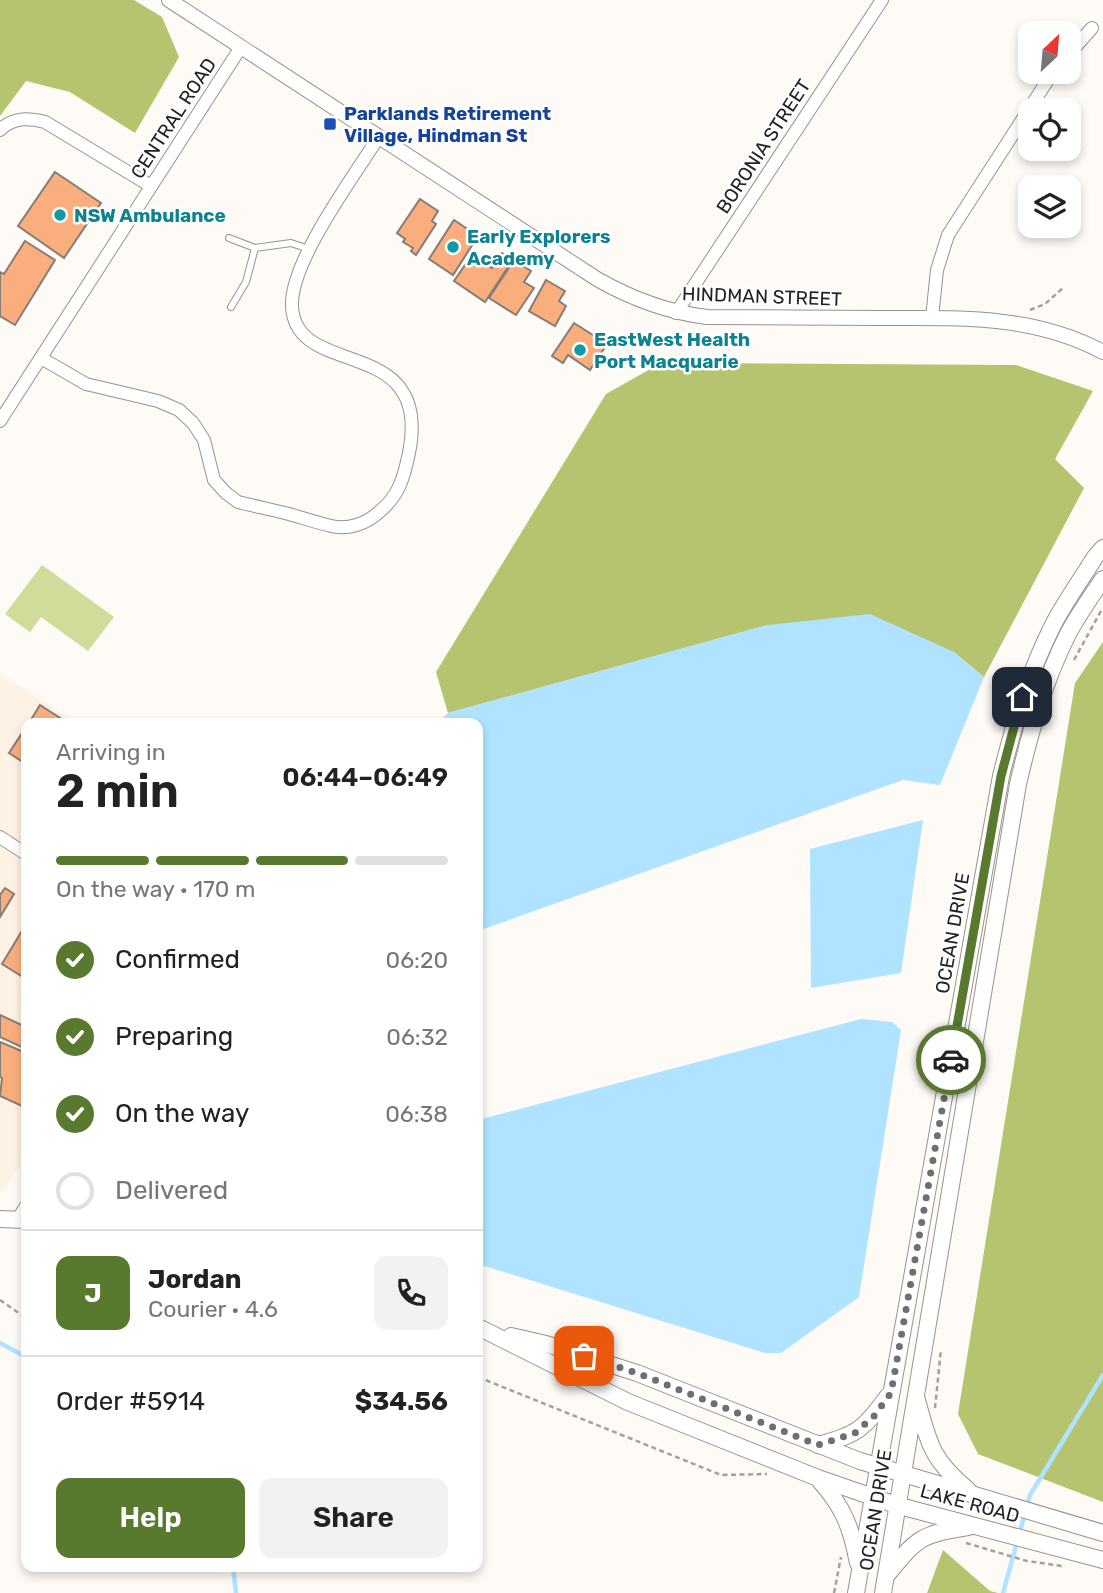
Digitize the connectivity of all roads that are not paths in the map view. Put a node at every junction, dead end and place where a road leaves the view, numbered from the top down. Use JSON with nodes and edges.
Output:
{"nodes":[{"id":1,"x":169,"y":0,"type":"edge"},
{"id":2,"x":882,"y":0,"type":"edge"},
{"id":3,"x":1092,"y":28,"type":"dead end"},
{"id":4,"x":1082,"y":39,"type":"edge"},
{"id":5,"x":241,"y":47,"type":"junction"},
{"id":6,"x":1046,"y":84,"type":"edge"},
{"id":7,"x":0,"y":130,"type":"edge"},
{"id":8,"x":378,"y":138,"type":"junction"},
{"id":9,"x":151,"y":186,"type":"junction"},
{"id":10,"x":229,"y":238,"type":"dead end"},
{"id":11,"x":255,"y":248,"type":"junction"},
{"id":12,"x":309,"y":249,"type":"junction"},
{"id":13,"x":231,"y":307,"type":"dead end"},
{"id":14,"x":676,"y":313,"type":"junction"},
{"id":15,"x":932,"y":318,"type":"junction"},
{"id":16,"x":1103,"y":352,"type":"edge"},
{"id":17,"x":41,"y":358,"type":"junction"},
{"id":18,"x":0,"y":421,"type":"edge"},
{"id":19,"x":1103,"y":548,"type":"edge"},
{"id":20,"x":1103,"y":579,"type":"edge"},
{"id":21,"x":0,"y":837,"type":"edge"},
{"id":22,"x":21,"y":851,"type":"edge"},
{"id":23,"x":21,"y":1215,"type":"edge"},
{"id":24,"x":0,"y":1219,"type":"edge"},
{"id":25,"x":483,"y":1330,"type":"edge"},
{"id":26,"x":483,"y":1330,"type":"edge"},
{"id":27,"x":891,"y":1393,"type":"junction"},
{"id":28,"x":916,"y":1394,"type":"junction"},
{"id":29,"x":818,"y":1445,"type":"junction"},
{"id":30,"x":878,"y":1466,"type":"junction"},
{"id":31,"x":902,"y":1474,"type":"junction"},
{"id":32,"x":818,"y":1478,"type":"junction"},
{"id":33,"x":975,"y":1496,"type":"junction"},
{"id":34,"x":873,"y":1498,"type":"junction"},
{"id":35,"x":897,"y":1505,"type":"junction"},
{"id":36,"x":974,"y":1526,"type":"junction"},
{"id":37,"x":1103,"y":1533,"type":"edge"},
{"id":38,"x":1103,"y":1560,"type":"edge"},
{"id":39,"x":860,"y":1572,"type":"junction"},
{"id":40,"x":886,"y":1576,"type":"junction"},
{"id":41,"x":856,"y":1593,"type":"edge"},
{"id":42,"x":883,"y":1593,"type":"edge"}],
"edges":[{"from":1,"to":5,"type":"street","name":"HINDMAN STREET"},
{"from":2,"to":14,"type":"street","name":"BORONIA STREET"},
{"from":3,"to":4,"type":"street"},
{"from":5,"to":8,"type":"street","name":"HINDMAN STREET"},
{"from":5,"to":9,"type":"street","name":"CENTRAL ROAD"},
{"from":6,"to":15,"type":"street"},
{"from":7,"to":9,"type":"street"},
{"from":8,"to":12,"type":"street"},
{"from":8,"to":14,"type":"street","name":"HINDMAN STREET"},
{"from":9,"to":17,"type":"street","name":"CENTRAL ROAD"},
{"from":10,"to":11,"type":"lane"},
{"from":11,"to":12,"type":"lane"},
{"from":11,"to":13,"type":"lane"},
{"from":12,"to":17,"type":"street"},
{"from":14,"to":15,"type":"street","name":"HINDMAN STREET"},
{"from":15,"to":16,"type":"street","name":"HINDMAN STREET"},
{"from":17,"to":18,"type":"street","name":"CENTRAL ROAD"},
{"from":19,"to":27,"type":"main road","name":"OCEAN DRIVE"},
{"from":20,"to":28,"type":"main road","name":"OCEAN DRIVE"},
{"from":21,"to":22,"type":"street"},
{"from":23,"to":24,"type":"main road"},
{"from":25,"to":29,"type":"main road","name":"LAKE ROAD"},
{"from":26,"to":32,"type":"main road","name":"LAKE ROAD"},
{"from":27,"to":29,"type":"main road"},
{"from":27,"to":30,"type":"main road","name":"OCEAN DRIVE"},
{"from":28,"to":31,"type":"main road","name":"OCEAN DRIVE"},
{"from":28,"to":33,"type":"main road"},
{"from":29,"to":30,"type":"main road","name":"LAKE ROAD"},
{"from":30,"to":31,"type":"main road","name":"LAKE ROAD"},
{"from":30,"to":34,"type":"main road","name":"OCEAN DRIVE"},
{"from":31,"to":33,"type":"main road","name":"LAKE ROAD"},
{"from":31,"to":35,"type":"main road","name":"OCEAN DRIVE"},
{"from":32,"to":34,"type":"main road","name":"LAKE ROAD"},
{"from":32,"to":39,"type":"main road"},
{"from":33,"to":37,"type":"main road","name":"LAKE ROAD"},
{"from":34,"to":35,"type":"main road","name":"LAKE ROAD"},
{"from":34,"to":39,"type":"main road","name":"OCEAN DRIVE"},
{"from":35,"to":36,"type":"main road","name":"LAKE ROAD"},
{"from":35,"to":40,"type":"main road","name":"OCEAN DRIVE"},
{"from":36,"to":38,"type":"main road","name":"LAKE ROAD"},
{"from":36,"to":40,"type":"main road"},
{"from":39,"to":41,"type":"main road","name":"OCEAN DRIVE"},
{"from":40,"to":42,"type":"main road","name":"OCEAN DRIVE"}]}
